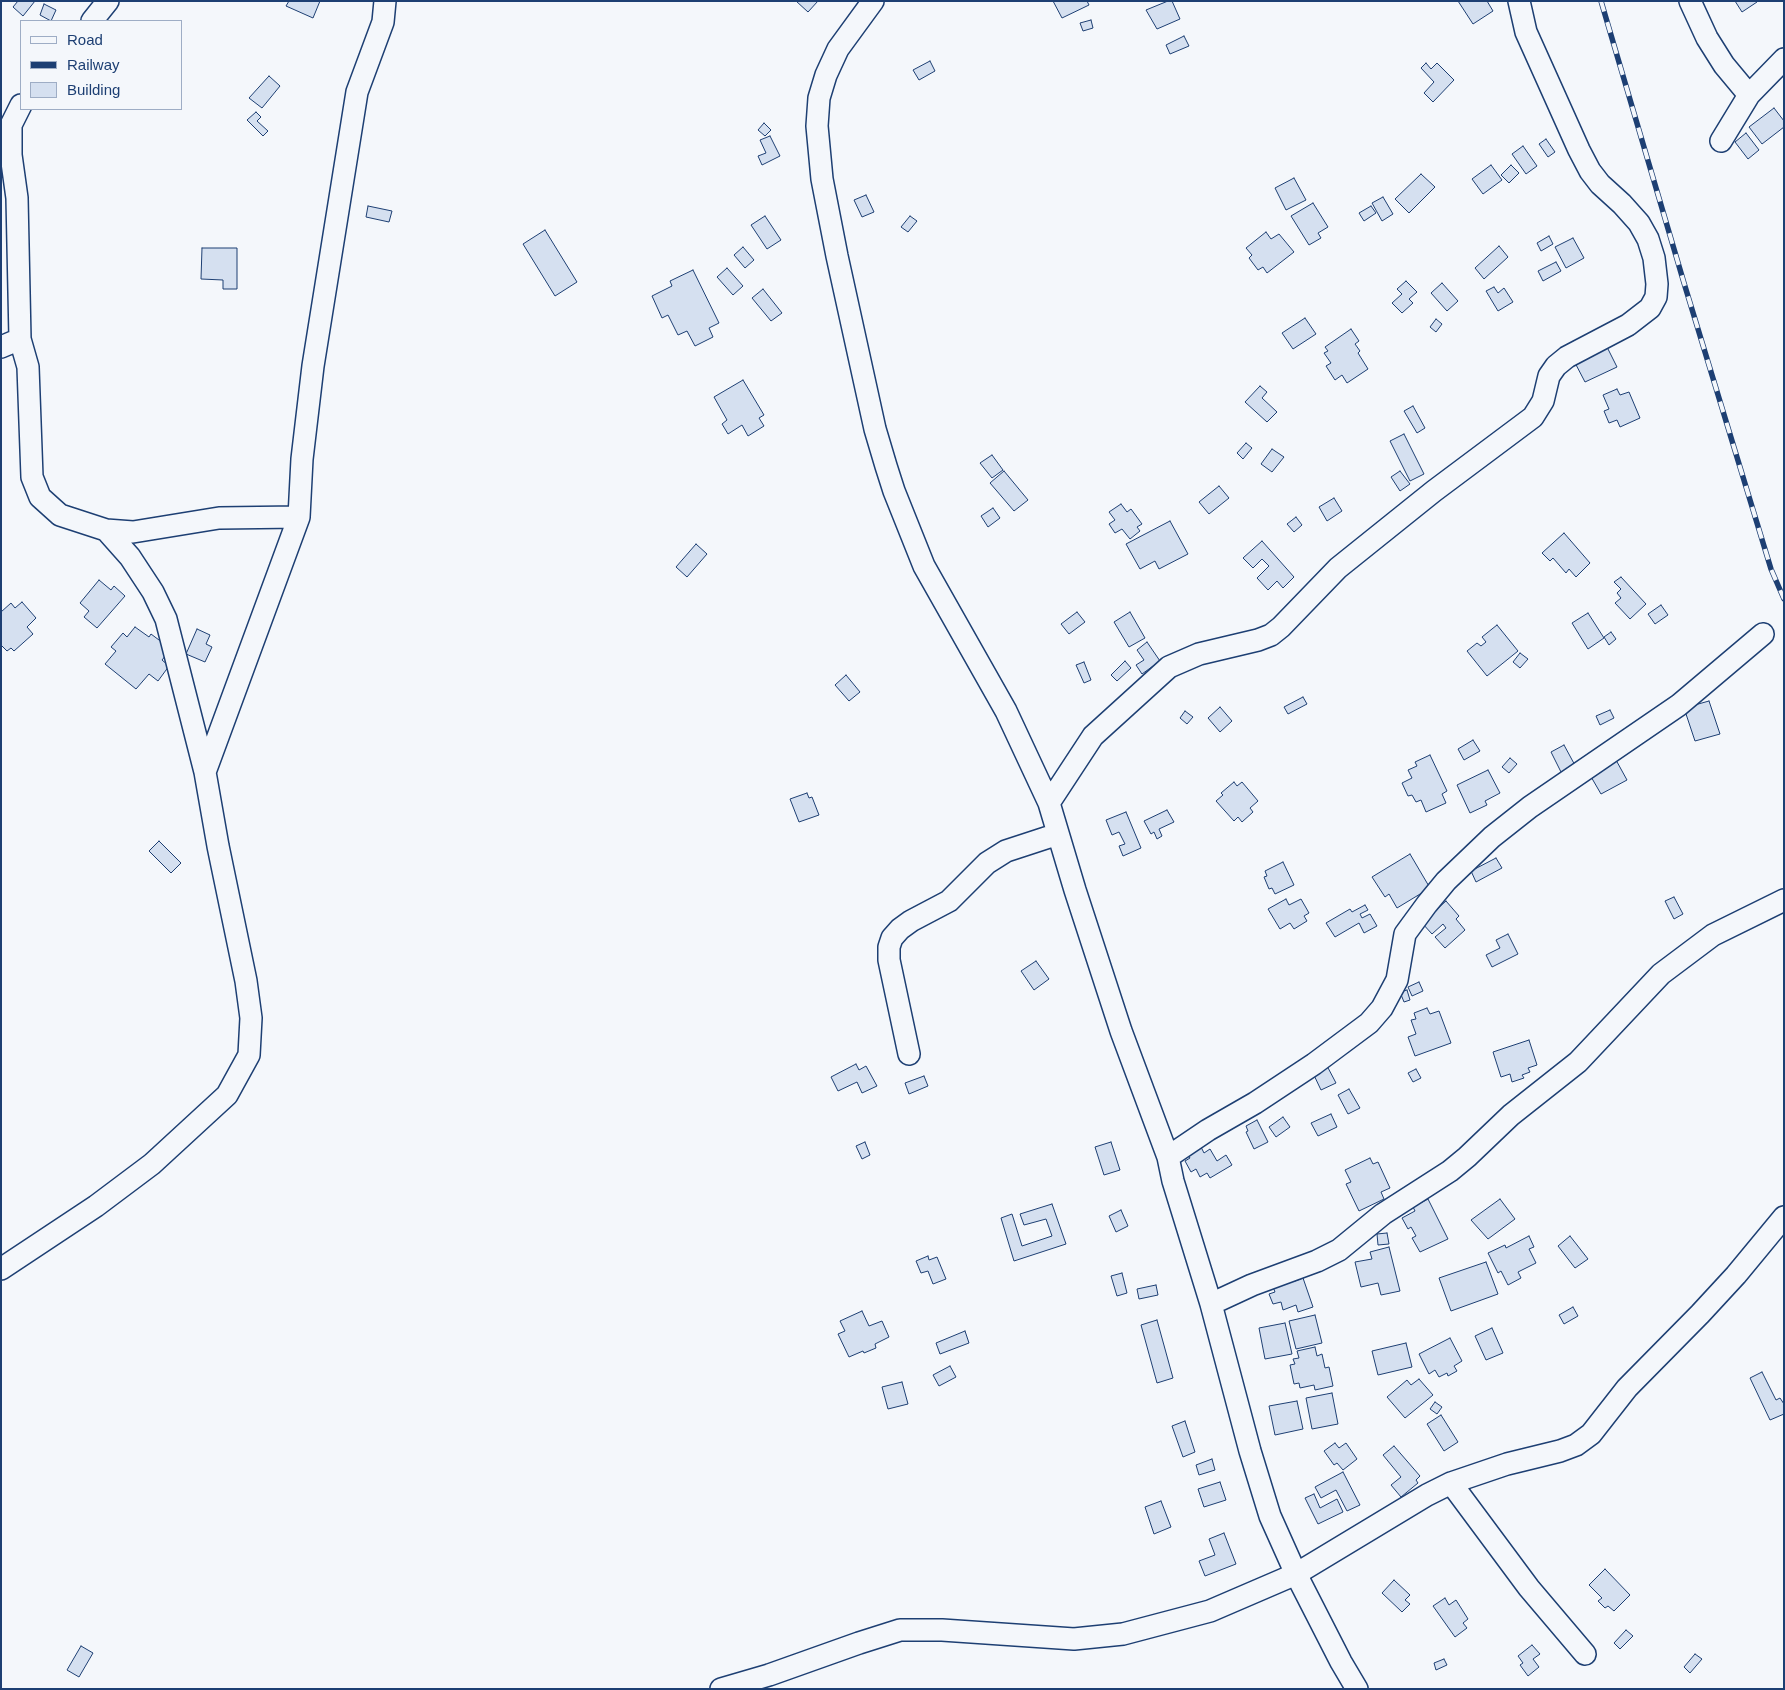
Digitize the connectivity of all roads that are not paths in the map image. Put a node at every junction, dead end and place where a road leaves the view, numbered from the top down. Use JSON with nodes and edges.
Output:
{"nodes":[{"id":1,"x":108,"y":1,"type":"edge"},
{"id":2,"x":385,"y":1,"type":"edge"},
{"id":3,"x":873,"y":1,"type":"edge"},
{"id":4,"x":1520,"y":1,"type":"edge"},
{"id":5,"x":1690,"y":1,"type":"edge"},
{"id":6,"x":93,"y":20,"type":"edge"},
{"id":7,"x":1784,"y":59,"type":"edge"},
{"id":8,"x":1748,"y":95,"type":"junction"},
{"id":9,"x":20,"y":107,"type":"edge"},
{"id":10,"x":6,"y":130,"type":"edge"},
{"id":11,"x":1721,"y":141,"type":"dead end"},
{"id":12,"x":20,"y":339,"type":"junction"},
{"id":13,"x":1,"y":347,"type":"edge"},
{"id":14,"x":299,"y":516,"type":"junction"},
{"id":15,"x":106,"y":530,"type":"junction"},
{"id":16,"x":1763,"y":634,"type":"dead end"},
{"id":17,"x":205,"y":772,"type":"junction"},
{"id":18,"x":1049,"y":803,"type":"junction"},
{"id":19,"x":1058,"y":834,"type":"junction"},
{"id":20,"x":1784,"y":900,"type":"edge"},
{"id":21,"x":909,"y":1054,"type":"dead end"},
{"id":22,"x":1168,"y":1157,"type":"junction"},
{"id":23,"x":1784,"y":1217,"type":"edge"},
{"id":24,"x":1,"y":1269,"type":"edge"},
{"id":25,"x":1211,"y":1304,"type":"junction"},
{"id":26,"x":1452,"y":1483,"type":"junction"},
{"id":27,"x":1296,"y":1574,"type":"junction"},
{"id":28,"x":1586,"y":1654,"type":"dead end"},
{"id":29,"x":721,"y":1689,"type":"edge"},
{"id":30,"x":1357,"y":1689,"type":"edge"}],
"edges":[{"from":1,"to":6,"type":"street"},
{"from":2,"to":14,"type":"street"},
{"from":3,"to":18,"type":"street"},
{"from":4,"to":18,"type":"street"},
{"from":5,"to":8,"type":"street"},
{"from":7,"to":8,"type":"street"},
{"from":8,"to":11,"type":"street"},
{"from":9,"to":10,"type":"street"},
{"from":10,"to":12,"type":"street"},
{"from":12,"to":13,"type":"street"},
{"from":12,"to":15,"type":"street"},
{"from":14,"to":15,"type":"street"},
{"from":14,"to":17,"type":"street"},
{"from":15,"to":17,"type":"street"},
{"from":16,"to":22,"type":"street"},
{"from":17,"to":24,"type":"street"},
{"from":18,"to":19,"type":"street"},
{"from":19,"to":21,"type":"street"},
{"from":19,"to":22,"type":"street"},
{"from":20,"to":25,"type":"street"},
{"from":22,"to":25,"type":"street"},
{"from":23,"to":26,"type":"street"},
{"from":25,"to":27,"type":"street"},
{"from":26,"to":27,"type":"street"},
{"from":26,"to":28,"type":"street"},
{"from":27,"to":29,"type":"street"},
{"from":27,"to":30,"type":"street"}]}
